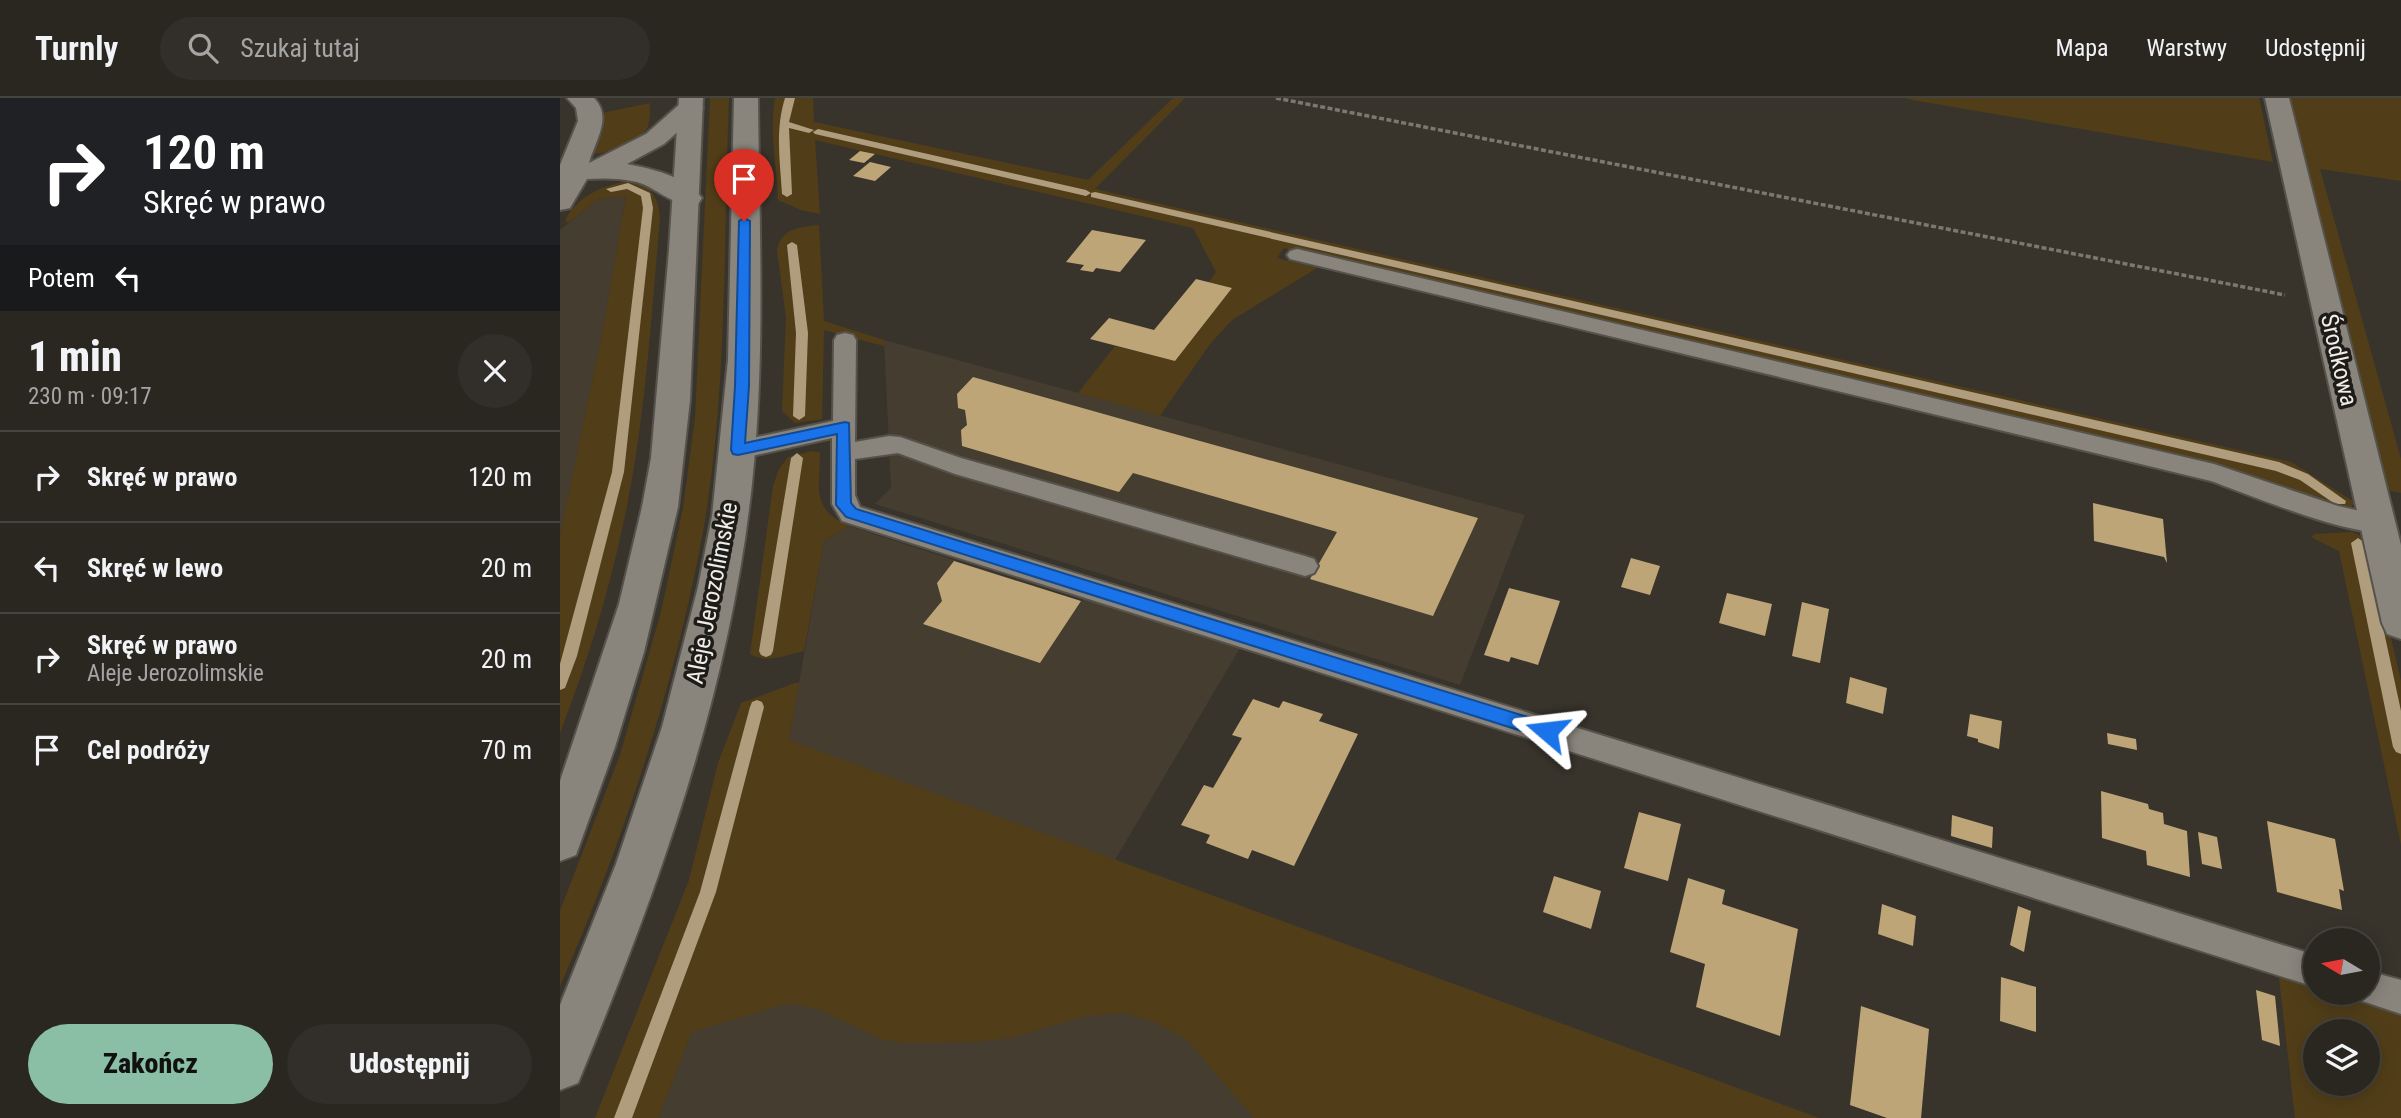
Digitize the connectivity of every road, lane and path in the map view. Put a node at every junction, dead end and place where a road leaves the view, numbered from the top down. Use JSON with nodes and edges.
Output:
{"nodes":[{"id":1,"x":579,"y":98,"type":"edge"},
{"id":2,"x":746,"y":98,"type":"edge"},
{"id":3,"x":1276,"y":98,"type":"edge"},
{"id":4,"x":2277,"y":98,"type":"edge"},
{"id":5,"x":691,"y":103,"type":"edge"},
{"id":6,"x":578,"y":172,"type":"edge"},
{"id":7,"x":688,"y":198,"type":"junction"},
{"id":8,"x":560,"y":202,"type":"edge"},
{"id":9,"x":1297,"y":254,"type":"dead end"},
{"id":10,"x":2325,"y":303,"type":"junction"},
{"id":11,"x":845,"y":340,"type":"dead end"},
{"id":12,"x":844,"y":440,"type":"junction"},
{"id":13,"x":738,"y":450,"type":"junction"},
{"id":14,"x":2378,"y":524,"type":"junction"},
{"id":15,"x":1306,"y":566,"type":"dead end"},
{"id":16,"x":2401,"y":623,"type":"edge"},
{"id":17,"x":560,"y":840,"type":"edge"},
{"id":18,"x":2303,"y":967,"type":"edge"},
{"id":19,"x":2380,"y":991,"type":"edge"},
{"id":20,"x":2401,"y":997,"type":"edge"},
{"id":21,"x":560,"y":1065,"type":"edge"}],
"edges":[{"from":1,"to":6,"type":"main road"},
{"from":2,"to":13,"type":"main road","name":"Aleje Jerozolimskie"},
{"from":3,"to":10,"type":"path"},
{"from":4,"to":10,"type":"main road","name":"Środkowa"},
{"from":5,"to":6,"type":"main road"},
{"from":5,"to":7,"type":"main road"},
{"from":6,"to":7,"type":"main road"},
{"from":6,"to":8,"type":"main road"},
{"from":7,"to":17,"type":"main road"},
{"from":9,"to":14,"type":"lane"},
{"from":10,"to":14,"type":"main road","name":"Środkowa"},
{"from":11,"to":12,"type":"lane"},
{"from":12,"to":13,"type":"lane"},
{"from":12,"to":15,"type":"lane"},
{"from":12,"to":18,"type":"lane"},
{"from":13,"to":21,"type":"main road","name":"Aleje Jerozolimskie"},
{"from":14,"to":16,"type":"main road","name":"Środkowa"},
{"from":19,"to":20,"type":"lane"}]}
